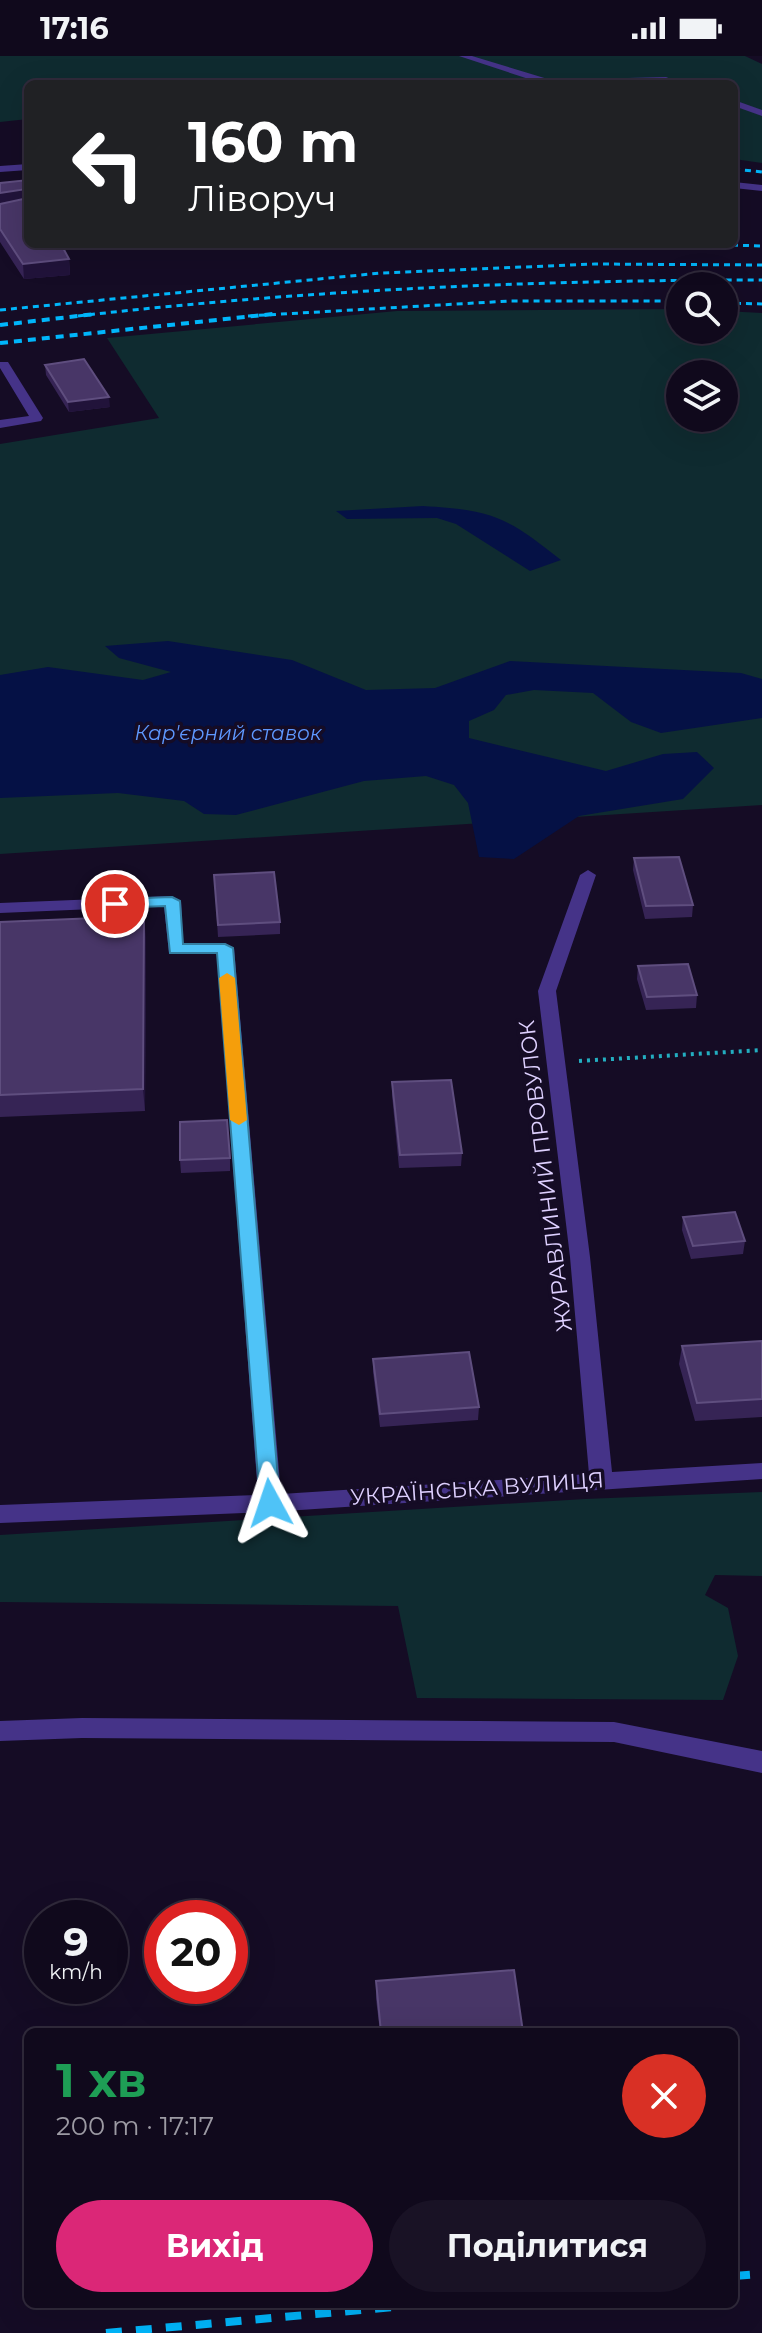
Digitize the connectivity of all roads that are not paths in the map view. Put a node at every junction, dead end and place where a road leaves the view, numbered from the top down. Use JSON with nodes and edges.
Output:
{"nodes":[{"id":1,"x":463,"y":56,"type":"edge"},
{"id":2,"x":536,"y":80,"type":"edge"},
{"id":3,"x":738,"y":104,"type":"edge"},
{"id":4,"x":762,"y":113,"type":"edge"},
{"id":5,"x":24,"y":167,"type":"edge"},
{"id":6,"x":0,"y":169,"type":"edge"},
{"id":7,"x":738,"y":185,"type":"edge"},
{"id":8,"x":762,"y":188,"type":"edge"},
{"id":9,"x":4,"y":365,"type":"dead end"},
{"id":10,"x":0,"y":424,"type":"edge"},
{"id":11,"x":588,"y":875,"type":"dead end"},
{"id":12,"x":0,"y":908,"type":"edge"},
{"id":13,"x":762,"y":1471,"type":"edge"},
{"id":14,"x":601,"y":1479,"type":"junction"},
{"id":15,"x":270,"y":1503,"type":"junction"},
{"id":16,"x":0,"y":1514,"type":"edge"},
{"id":17,"x":0,"y":1731,"type":"edge"},
{"id":18,"x":762,"y":1762,"type":"edge"}],
"edges":[{"from":1,"to":2,"type":"street"},
{"from":3,"to":4,"type":"street"},
{"from":5,"to":6,"type":"street"},
{"from":7,"to":8,"type":"street"},
{"from":9,"to":10,"type":"street"},
{"from":11,"to":14,"type":"street","name":"ЖУРАВЛИНИЙ ПРОВУЛОК"},
{"from":12,"to":15,"type":"street"},
{"from":13,"to":14,"type":"street","name":"УКРАЇНСЬКА ВУЛИЦЯ"},
{"from":14,"to":15,"type":"street","name":"УКРАЇНСЬКА ВУЛИЦЯ"},
{"from":15,"to":16,"type":"street","name":"УКРАЇНСЬКА ВУЛИЦЯ"},
{"from":17,"to":18,"type":"street"}]}
